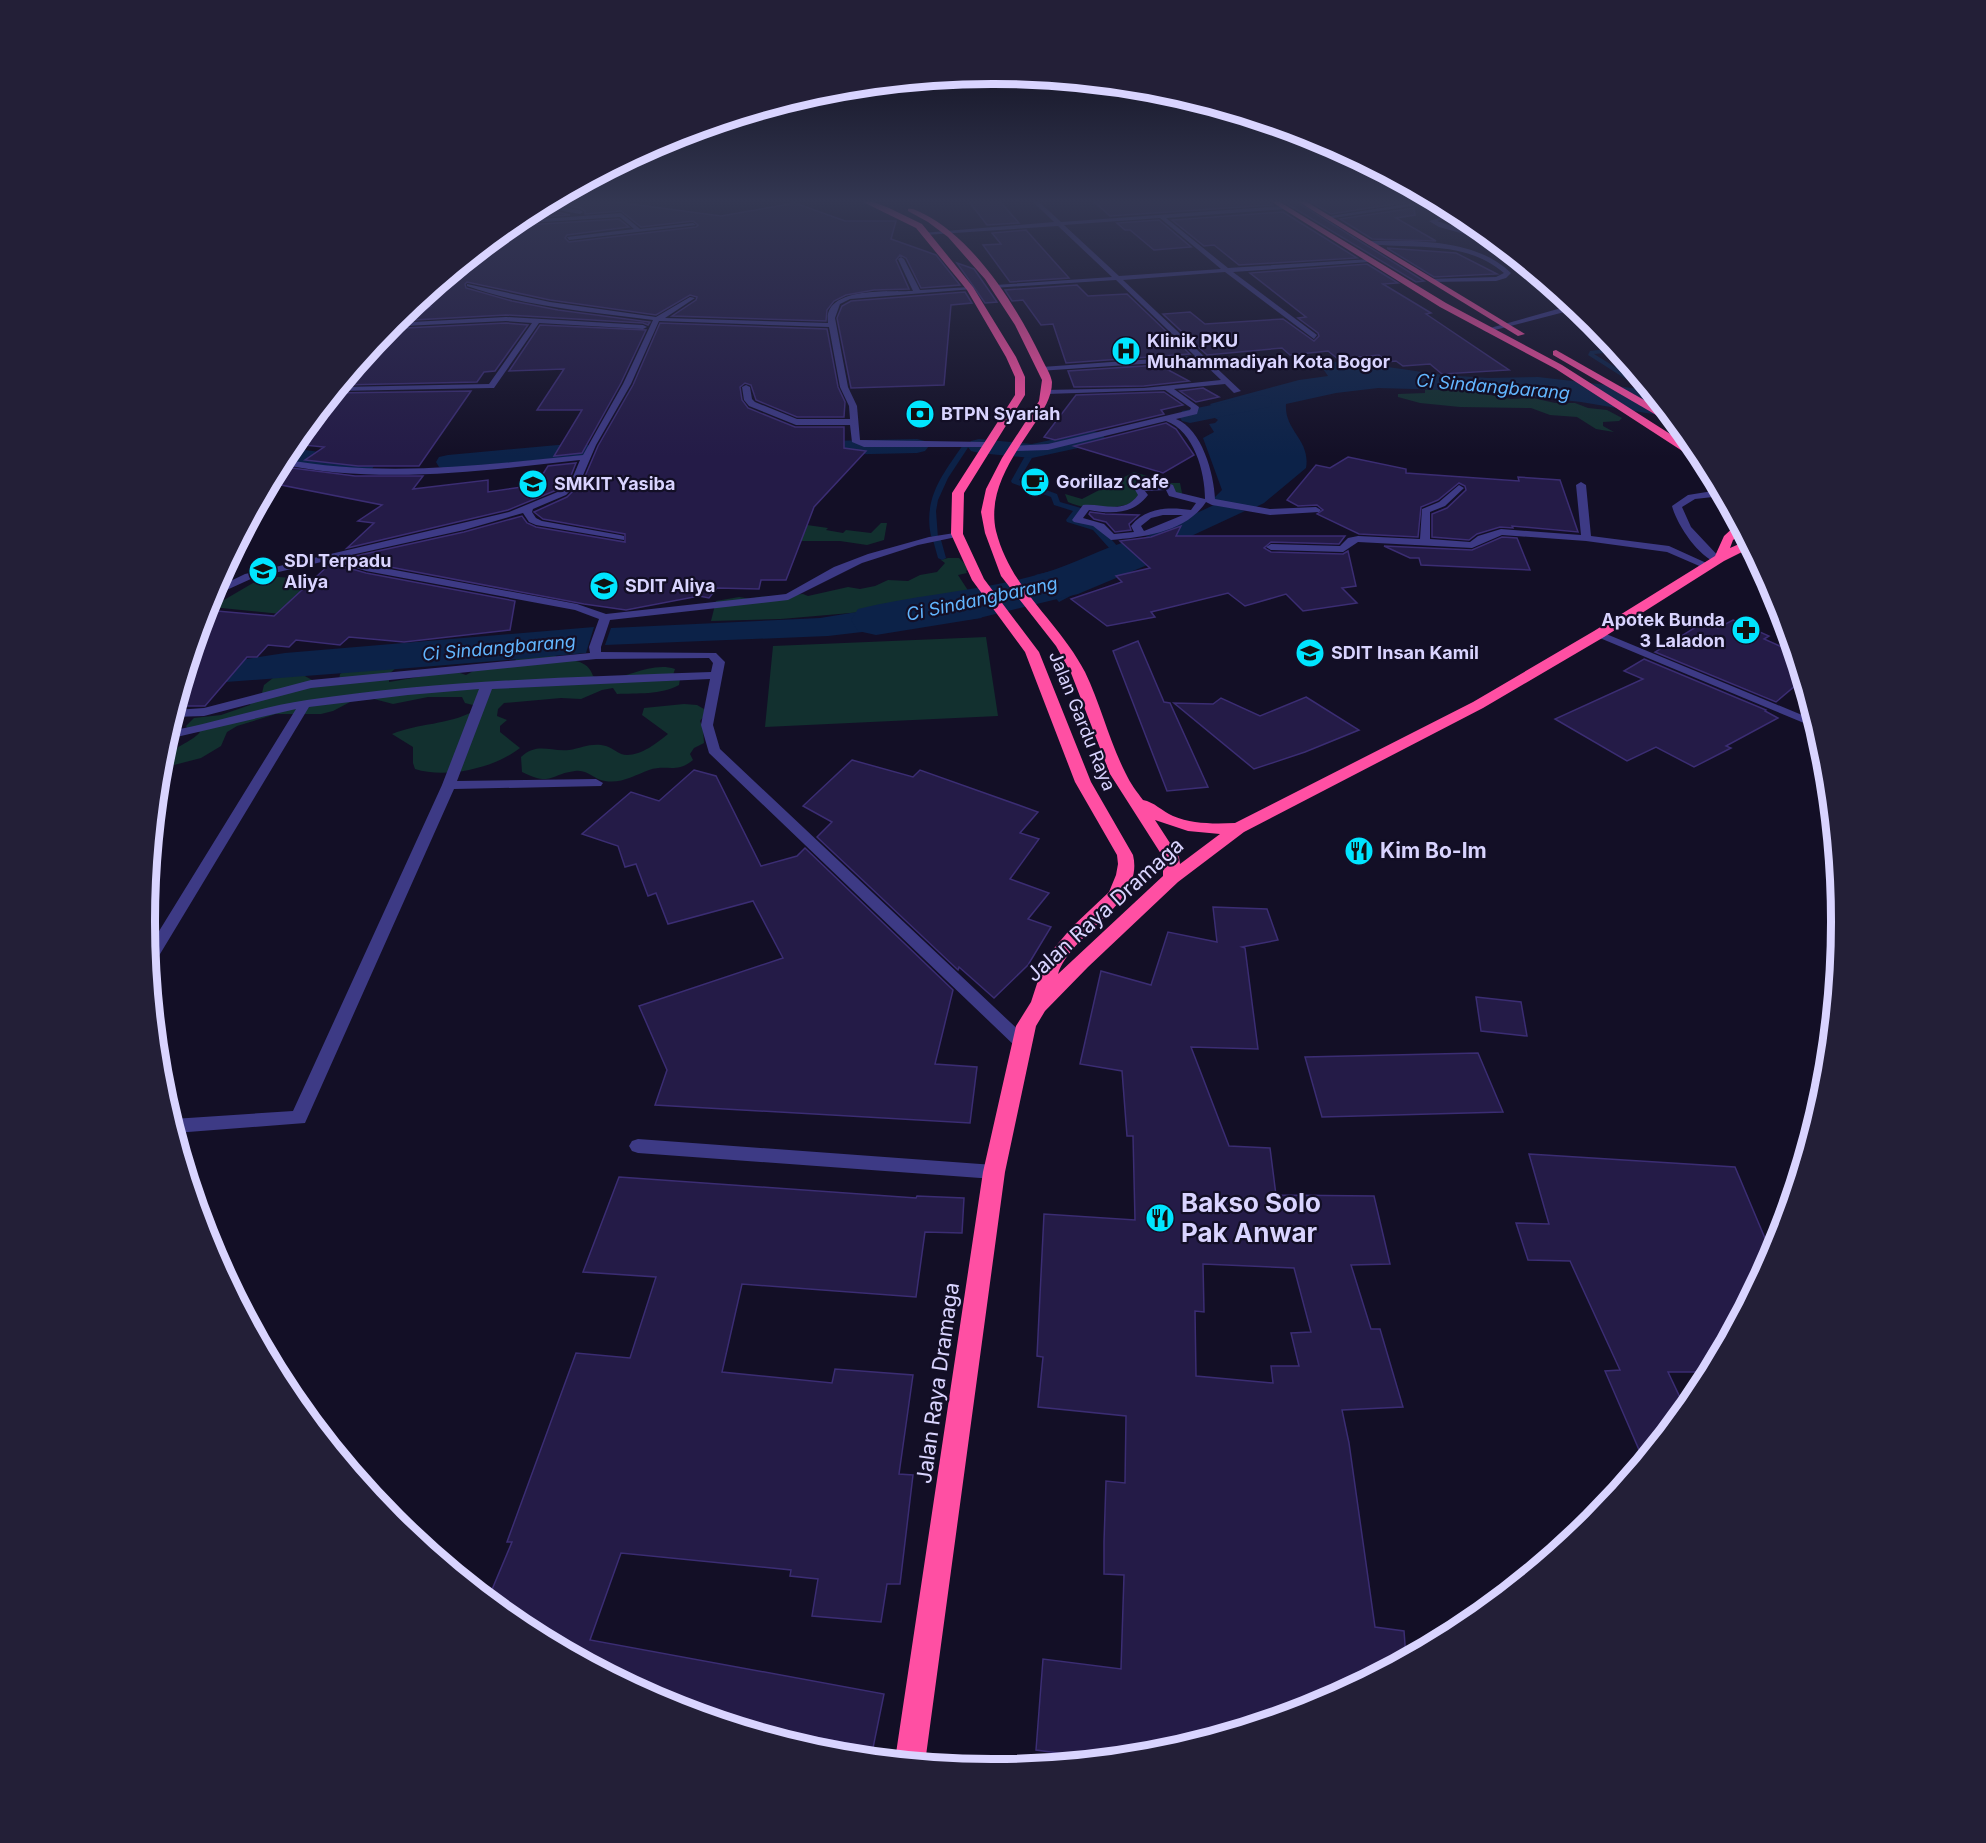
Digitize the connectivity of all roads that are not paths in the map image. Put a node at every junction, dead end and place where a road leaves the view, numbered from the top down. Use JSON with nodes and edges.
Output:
{"nodes":[{"id":1,"x":470,"y":285,"type":"dead end"},
{"id":2,"x":914,"y":285,"type":"edge"},
{"id":3,"x":967,"y":285,"type":"edge"},
{"id":4,"x":1023,"y":285,"type":"edge"},
{"id":5,"x":1125,"y":285,"type":"edge"},
{"id":6,"x":1246,"y":285,"type":"edge"},
{"id":7,"x":1411,"y":285,"type":"edge"},
{"id":8,"x":1438,"y":285,"type":"edge"},
{"id":9,"x":996,"y":287,"type":"joint"},
{"id":10,"x":970,"y":289,"type":"junction"},
{"id":11,"x":918,"y":293,"type":"junction"},
{"id":12,"x":692,"y":298,"type":"dead end"},
{"id":13,"x":1564,"y":310,"type":"edge"},
{"id":14,"x":1570,"y":315,"type":"edge"},
{"id":15,"x":657,"y":319,"type":"junction"},
{"id":16,"x":538,"y":320,"type":"junction"},
{"id":17,"x":408,"y":323,"type":"edge"},
{"id":18,"x":834,"y":325,"type":"junction"},
{"id":19,"x":1507,"y":326,"type":"junction"},
{"id":20,"x":652,"y":328,"type":"junction"},
{"id":21,"x":1487,"y":330,"type":"junction"},
{"id":22,"x":1515,"y":331,"type":"junction"},
{"id":23,"x":1496,"y":334,"type":"junction"},
{"id":24,"x":1314,"y":337,"type":"dead end"},
{"id":25,"x":1533,"y":341,"type":"dead end"},
{"id":26,"x":1543,"y":346,"type":"dead end"},
{"id":27,"x":1024,"y":356,"type":"junction"},
{"id":28,"x":1200,"y":358,"type":"junction"},
{"id":29,"x":1580,"y":366,"type":"junction"},
{"id":30,"x":1559,"y":367,"type":"junction"},
{"id":31,"x":1042,"y":369,"type":"junction"},
{"id":32,"x":1226,"y":382,"type":"junction"},
{"id":33,"x":746,"y":387,"type":"dead end"},
{"id":34,"x":347,"y":389,"type":"edge"},
{"id":35,"x":1168,"y":389,"type":"junction"},
{"id":36,"x":1237,"y":391,"type":"dead end"},
{"id":37,"x":1047,"y":392,"type":"junction"},
{"id":38,"x":1655,"y":410,"type":"edge"},
{"id":39,"x":1165,"y":417,"type":"junction"},
{"id":40,"x":855,"y":422,"type":"junction"},
{"id":41,"x":1681,"y":445,"type":"edge"},
{"id":42,"x":986,"y":448,"type":"junction"},
{"id":43,"x":1011,"y":451,"type":"junction"},
{"id":44,"x":587,"y":457,"type":"junction"},
{"id":45,"x":292,"y":464,"type":"edge"},
{"id":46,"x":1581,"y":485,"type":"dead end"},
{"id":47,"x":1459,"y":488,"type":"dead end"},
{"id":48,"x":1712,"y":494,"type":"edge"},
{"id":49,"x":1209,"y":501,"type":"junction"},
{"id":50,"x":529,"y":507,"type":"junction"},
{"id":51,"x":1316,"y":510,"type":"dead end"},
{"id":52,"x":1194,"y":513,"type":"junction"},
{"id":53,"x":1734,"y":533,"type":"edge"},
{"id":54,"x":957,"y":534,"type":"junction"},
{"id":55,"x":1141,"y":535,"type":"junction"},
{"id":56,"x":620,"y":538,"type":"dead end"},
{"id":57,"x":1586,"y":538,"type":"junction"},
{"id":58,"x":1425,"y":543,"type":"junction"},
{"id":59,"x":1271,"y":547,"type":"dead end"},
{"id":60,"x":1742,"y":547,"type":"edge"},
{"id":61,"x":329,"y":556,"type":"junction"},
{"id":62,"x":1715,"y":562,"type":"junction"},
{"id":63,"x":225,"y":588,"type":"edge"},
{"id":64,"x":603,"y":623,"type":"junction"},
{"id":65,"x":1599,"y":634,"type":"junction"},
{"id":66,"x":595,"y":651,"type":"junction"},
{"id":67,"x":718,"y":675,"type":"junction"},
{"id":68,"x":487,"y":685,"type":"junction"},
{"id":69,"x":305,"y":704,"type":"junction"},
{"id":70,"x":182,"y":713,"type":"edge"},
{"id":71,"x":1806,"y":721,"type":"edge"},
{"id":72,"x":178,"y":734,"type":"edge"},
{"id":73,"x":596,"y":783,"type":"dead end"},
{"id":74,"x":449,"y":785,"type":"junction"},
{"id":75,"x":1130,"y":795,"type":"junction"},
{"id":76,"x":1238,"y":828,"type":"junction"},
{"id":77,"x":1172,"y":878,"type":"junction"},
{"id":78,"x":156,"y":949,"type":"edge"},
{"id":79,"x":1038,"y":1006,"type":"junction"},
{"id":80,"x":1022,"y":1043,"type":"junction"},
{"id":81,"x":181,"y":1125,"type":"edge"},
{"id":82,"x":638,"y":1146,"type":"dead end"},
{"id":83,"x":994,"y":1172,"type":"junction"},
{"id":84,"x":911,"y":1754,"type":"edge"}],
"edges":[{"from":1,"to":15,"type":"street"},
{"from":2,"to":11,"type":"street"},
{"from":3,"to":10,"type":"highway","name":"Jalan Gardu Raya"},
{"from":4,"to":9,"type":"street"},
{"from":5,"to":28,"type":"street"},
{"from":6,"to":24,"type":"street"},
{"from":7,"to":21,"type":"highway"},
{"from":8,"to":19,"type":"highway"},
{"from":9,"to":27,"type":"highway","name":"Jalan Gardu Raya"},
{"from":10,"to":11,"type":"street"},
{"from":10,"to":27,"type":"highway","name":"Jalan Gardu Raya"},
{"from":11,"to":18,"type":"street"},
{"from":12,"to":15,"type":"street"},
{"from":13,"to":19,"type":"street"},
{"from":14,"to":22,"type":"street"},
{"from":15,"to":18,"type":"street"},
{"from":15,"to":20,"type":"street"},
{"from":16,"to":17,"type":"street"},
{"from":16,"to":20,"type":"street"},
{"from":16,"to":34,"type":"street"},
{"from":18,"to":40,"type":"street"},
{"from":19,"to":21,"type":"street"},
{"from":19,"to":22,"type":"highway"},
{"from":20,"to":44,"type":"street"},
{"from":21,"to":23,"type":"highway"},
{"from":22,"to":23,"type":"street"},
{"from":22,"to":25,"type":"highway"},
{"from":23,"to":30,"type":"highway"},
{"from":26,"to":29,"type":"highway"},
{"from":27,"to":31,"type":"highway","name":"Jalan Gardu Raya"},
{"from":27,"to":42,"type":"highway","name":"Jalan Gardu Raya"},
{"from":28,"to":31,"type":"street"},
{"from":28,"to":32,"type":"street"},
{"from":29,"to":30,"type":"highway"},
{"from":29,"to":38,"type":"highway"},
{"from":30,"to":41,"type":"highway"},
{"from":31,"to":37,"type":"highway","name":"Jalan Gardu Raya"},
{"from":32,"to":35,"type":"street"},
{"from":32,"to":36,"type":"street"},
{"from":33,"to":40,"type":"street"},
{"from":35,"to":37,"type":"street"},
{"from":35,"to":39,"type":"street"},
{"from":37,"to":43,"type":"highway"},
{"from":39,"to":43,"type":"street"},
{"from":39,"to":49,"type":"street"},
{"from":40,"to":42,"type":"street"},
{"from":42,"to":54,"type":"highway","name":"Jalan Gardu Raya"},
{"from":43,"to":75,"type":"highway"},
{"from":44,"to":45,"type":"street"},
{"from":44,"to":50,"type":"street"},
{"from":46,"to":57,"type":"street"},
{"from":47,"to":58,"type":"street"},
{"from":48,"to":62,"type":"street"},
{"from":49,"to":51,"type":"street"},
{"from":49,"to":52,"type":"street"},
{"from":49,"to":55,"type":"street"},
{"from":50,"to":56,"type":"street"},
{"from":50,"to":61,"type":"street"},
{"from":52,"to":55,"type":"street"},
{"from":52,"to":55,"type":"street"},
{"from":53,"to":62,"type":"highway"},
{"from":54,"to":64,"type":"street"},
{"from":54,"to":79,"type":"highway","name":"Jalan Gardu Raya"},
{"from":57,"to":58,"type":"street"},
{"from":57,"to":62,"type":"street"},
{"from":58,"to":59,"type":"street"},
{"from":60,"to":62,"type":"highway","name":"Jalan Raya Dramaga"},
{"from":61,"to":63,"type":"street"},
{"from":61,"to":64,"type":"street"},
{"from":62,"to":65,"type":"highway","name":"Jalan Raya Dramaga"},
{"from":64,"to":66,"type":"street"},
{"from":65,"to":71,"type":"street"},
{"from":65,"to":76,"type":"highway","name":"Jalan Raya Dramaga"},
{"from":66,"to":67,"type":"street"},
{"from":66,"to":70,"type":"street"},
{"from":67,"to":68,"type":"street"},
{"from":67,"to":80,"type":"street"},
{"from":68,"to":69,"type":"street"},
{"from":68,"to":74,"type":"street"},
{"from":69,"to":72,"type":"street"},
{"from":69,"to":78,"type":"street"},
{"from":73,"to":74,"type":"street"},
{"from":74,"to":81,"type":"street"},
{"from":75,"to":76,"type":"highway"},
{"from":75,"to":77,"type":"highway"},
{"from":76,"to":77,"type":"highway","name":"Jalan Raya Dramaga"},
{"from":77,"to":79,"type":"highway","name":"Jalan Raya Dramaga"},
{"from":79,"to":80,"type":"highway","name":"Jalan Raya Dramaga"},
{"from":80,"to":83,"type":"highway","name":"Jalan Raya Dramaga"},
{"from":82,"to":83,"type":"street"},
{"from":83,"to":84,"type":"highway","name":"Jalan Raya Dramaga"}]}
